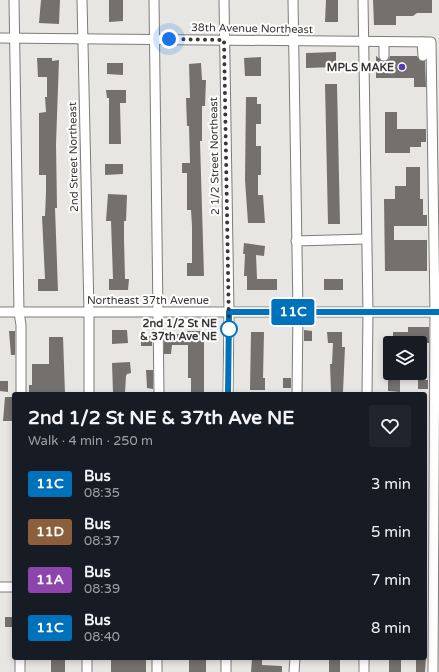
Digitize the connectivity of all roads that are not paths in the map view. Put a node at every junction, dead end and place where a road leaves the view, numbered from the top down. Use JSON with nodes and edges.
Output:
{"nodes":[{"id":1,"x":14,"y":0,"type":"edge"},
{"id":2,"x":82,"y":0,"type":"edge"},
{"id":3,"x":154,"y":0,"type":"edge"},
{"id":4,"x":224,"y":0,"type":"edge"},
{"id":5,"x":293,"y":0,"type":"edge"},
{"id":6,"x":363,"y":0,"type":"edge"},
{"id":7,"x":0,"y":38,"type":"edge"},
{"id":8,"x":14,"y":38,"type":"junction"},
{"id":9,"x":82,"y":38,"type":"junction"},
{"id":10,"x":155,"y":39,"type":"junction"},
{"id":11,"x":224,"y":40,"type":"junction"},
{"id":12,"x":294,"y":41,"type":"junction"},
{"id":13,"x":364,"y":41,"type":"junction"},
{"id":14,"x":384,"y":42,"type":"junction"},
{"id":15,"x":427,"y":42,"type":"junction"},
{"id":16,"x":384,"y":56,"type":"dead end"},
{"id":17,"x":423,"y":56,"type":"dead end"},
{"id":18,"x":366,"y":239,"type":"junction"},
{"id":19,"x":296,"y":241,"type":"junction"},
{"id":20,"x":0,"y":312,"type":"edge"},
{"id":21,"x":19,"y":312,"type":"junction"},
{"id":22,"x":89,"y":312,"type":"junction"},
{"id":23,"x":159,"y":312,"type":"junction"},
{"id":24,"x":229,"y":312,"type":"junction"},
{"id":25,"x":298,"y":312,"type":"junction"},
{"id":26,"x":368,"y":312,"type":"junction"},
{"id":27,"x":437,"y":312,"type":"edge"},
{"id":28,"x":21,"y":392,"type":"edge"},
{"id":29,"x":89,"y":392,"type":"edge"},
{"id":30,"x":159,"y":392,"type":"edge"},
{"id":31,"x":228,"y":392,"type":"edge"},
{"id":32,"x":297,"y":392,"type":"edge"},
{"id":33,"x":367,"y":392,"type":"edge"},
{"id":34,"x":429,"y":586,"type":"edge"},
{"id":35,"x":0,"y":587,"type":"edge"},
{"id":36,"x":12,"y":587,"type":"edge"},
{"id":37,"x":20,"y":660,"type":"edge"},
{"id":38,"x":87,"y":660,"type":"edge"},
{"id":39,"x":157,"y":660,"type":"edge"},
{"id":40,"x":226,"y":660,"type":"edge"},
{"id":41,"x":295,"y":660,"type":"edge"},
{"id":42,"x":364,"y":660,"type":"edge"},
{"id":43,"x":20,"y":672,"type":"edge"},
{"id":44,"x":87,"y":672,"type":"edge"},
{"id":45,"x":157,"y":672,"type":"edge"},
{"id":46,"x":226,"y":672,"type":"edge"},
{"id":47,"x":294,"y":672,"type":"edge"},
{"id":48,"x":364,"y":672,"type":"edge"},
{"id":49,"x":433,"y":672,"type":"edge"}],
"edges":[{"from":1,"to":8,"type":"street"},
{"from":2,"to":9,"type":"street","name":"2nd Street Northeast"},
{"from":3,"to":10,"type":"street"},
{"from":4,"to":11,"type":"street","name":"2 1/2 Street Northeast"},
{"from":5,"to":12,"type":"street"},
{"from":6,"to":13,"type":"street"},
{"from":7,"to":8,"type":"street","name":"38th Avenue Northeast"},
{"from":8,"to":9,"type":"street","name":"38th Avenue Northeast"},
{"from":8,"to":21,"type":"street"},
{"from":9,"to":10,"type":"street","name":"38th Avenue Northeast"},
{"from":9,"to":22,"type":"street","name":"2nd Street Northeast"},
{"from":10,"to":11,"type":"street","name":"38th Avenue Northeast"},
{"from":10,"to":23,"type":"street"},
{"from":11,"to":12,"type":"street","name":"38th Avenue Northeast"},
{"from":11,"to":24,"type":"street","name":"2 1/2 Street Northeast"},
{"from":12,"to":13,"type":"street","name":"38th Avenue Northeast"},
{"from":12,"to":19,"type":"street"},
{"from":13,"to":14,"type":"street","name":"38th Avenue Northeast"},
{"from":13,"to":18,"type":"street"},
{"from":14,"to":15,"type":"street","name":"38th Avenue Northeast"},
{"from":14,"to":16,"type":"street"},
{"from":15,"to":17,"type":"street"},
{"from":15,"to":27,"type":"street"},
{"from":18,"to":19,"type":"street"},
{"from":18,"to":26,"type":"street"},
{"from":19,"to":25,"type":"street"},
{"from":20,"to":21,"type":"street","name":"Northeast 37th Avenue"},
{"from":21,"to":22,"type":"street","name":"Northeast 37th Avenue"},
{"from":21,"to":28,"type":"street"},
{"from":22,"to":23,"type":"street","name":"Northeast 37th Avenue"},
{"from":22,"to":29,"type":"street","name":"2nd Street Northeast"},
{"from":23,"to":24,"type":"street","name":"Northeast 37th Avenue"},
{"from":23,"to":30,"type":"street"},
{"from":24,"to":25,"type":"street","name":"Northeast 37th Avenue"},
{"from":24,"to":31,"type":"street","name":"2 1/2 Street Northeast"},
{"from":25,"to":26,"type":"street","name":"Northeast 37th Avenue"},
{"from":25,"to":32,"type":"street"},
{"from":26,"to":27,"type":"street","name":"Northeast 37th Avenue"},
{"from":26,"to":33,"type":"street"},
{"from":27,"to":34,"type":"street"},
{"from":34,"to":49,"type":"street"},
{"from":35,"to":36,"type":"street"},
{"from":37,"to":43,"type":"street"},
{"from":38,"to":44,"type":"street"},
{"from":39,"to":45,"type":"street"},
{"from":40,"to":46,"type":"street"},
{"from":41,"to":47,"type":"street"},
{"from":42,"to":48,"type":"street"}]}
